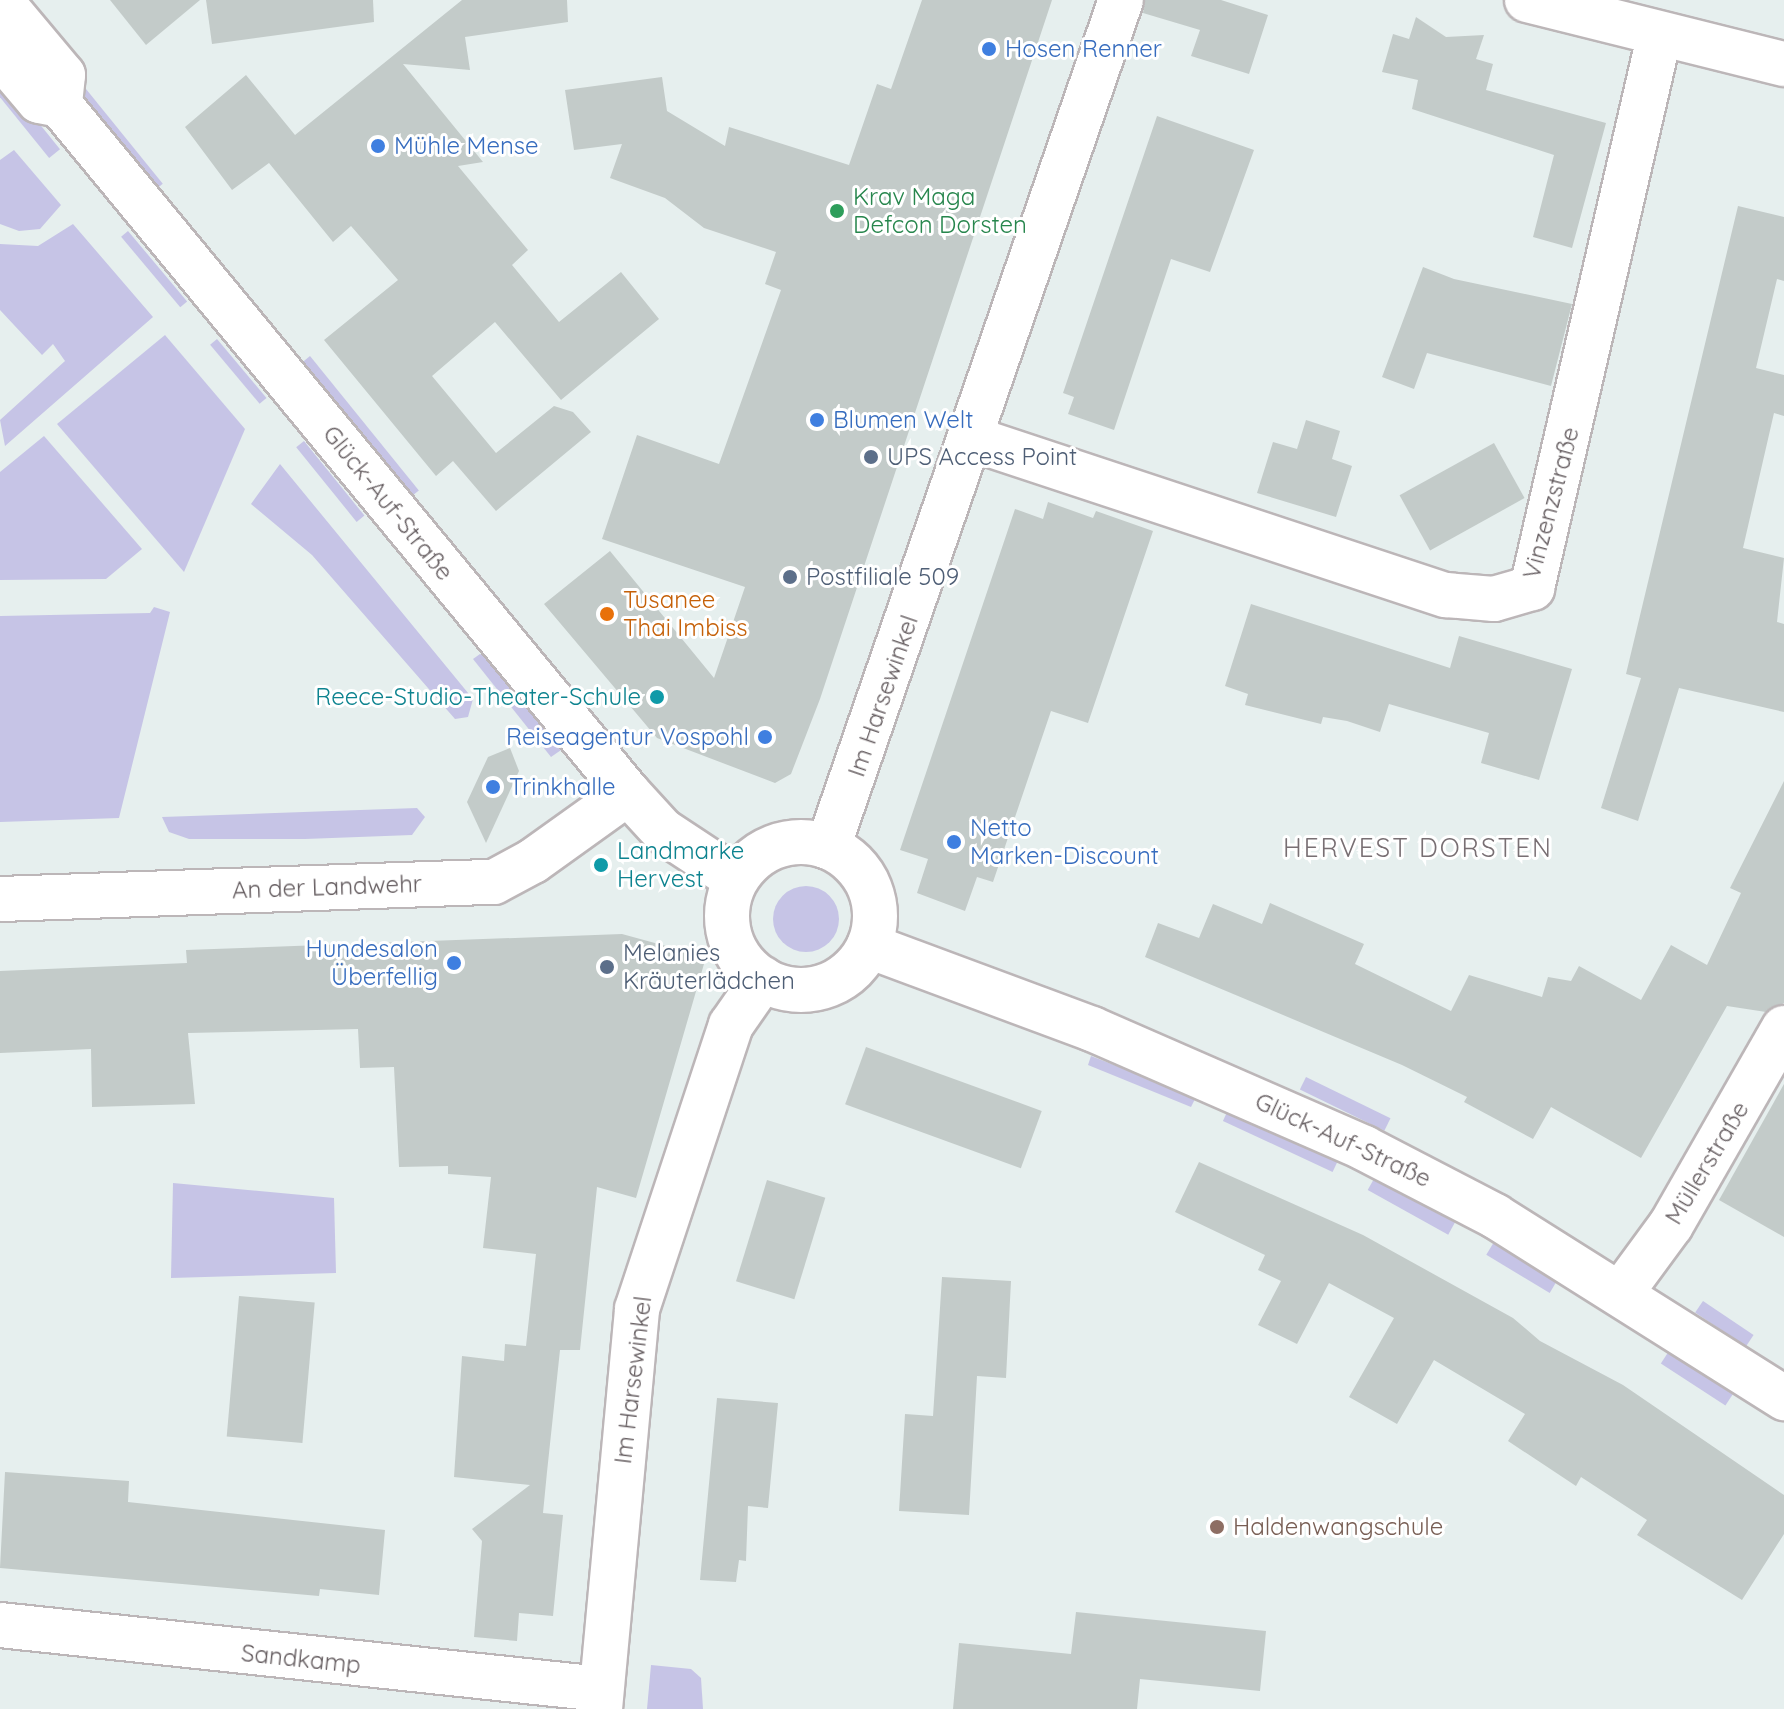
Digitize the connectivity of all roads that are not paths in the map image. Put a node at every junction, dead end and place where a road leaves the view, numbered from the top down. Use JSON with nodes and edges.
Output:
{"nodes":[{"id":1,"x":0,"y":0,"type":"edge"},
{"id":2,"x":1121,"y":0,"type":"edge"},
{"id":3,"x":1527,"y":0,"type":"edge"},
{"id":4,"x":1659,"y":37,"type":"junction"},
{"id":5,"x":0,"y":55,"type":"edge"},
{"id":6,"x":1784,"y":64,"type":"edge"},
{"id":7,"x":60,"y":105,"type":"junction"},
{"id":8,"x":973,"y":439,"type":"junction"},
{"id":9,"x":628,"y":793,"type":"junction"},
{"id":10,"x":828,"y":847,"type":"junction"},
{"id":11,"x":736,"y":879,"type":"junction"},
{"id":12,"x":0,"y":899,"type":"edge"},
{"id":13,"x":869,"y":946,"type":"junction"},
{"id":14,"x":763,"y":979,"type":"junction"},
{"id":15,"x":1784,"y":1028,"type":"edge"},
{"id":16,"x":1621,"y":1293,"type":"junction"},
{"id":17,"x":1784,"y":1398,"type":"edge"},
{"id":18,"x":0,"y":1625,"type":"edge"},
{"id":19,"x":601,"y":1699,"type":"edge"}],
"edges":[{"from":1,"to":7,"type":"street"},
{"from":2,"to":8,"type":"street","name":"Im Harsewinkel"},
{"from":3,"to":4,"type":"street"},
{"from":4,"to":6,"type":"street"},
{"from":4,"to":8,"type":"street","name":"Vinzenzstraße"},
{"from":5,"to":7,"type":"street","name":"Glück-Auf-Straße"},
{"from":7,"to":9,"type":"street","name":"Glück-Auf-Straße"},
{"from":8,"to":10,"type":"street","name":"Im Harsewinkel"},
{"from":9,"to":11,"type":"street","name":"Glück-Auf-Straße"},
{"from":9,"to":12,"type":"street","name":"An der Landwehr"},
{"from":10,"to":11,"type":"street"},
{"from":10,"to":13,"type":"street"},
{"from":11,"to":14,"type":"street"},
{"from":13,"to":14,"type":"street"},
{"from":13,"to":16,"type":"street","name":"Glück-Auf-Straße"},
{"from":14,"to":19,"type":"street","name":"Im Harsewinkel"},
{"from":15,"to":16,"type":"street","name":"Müllerstraße"},
{"from":16,"to":17,"type":"street","name":"Glück-Auf-Straße"},
{"from":18,"to":19,"type":"street","name":"Sandkamp"}]}
